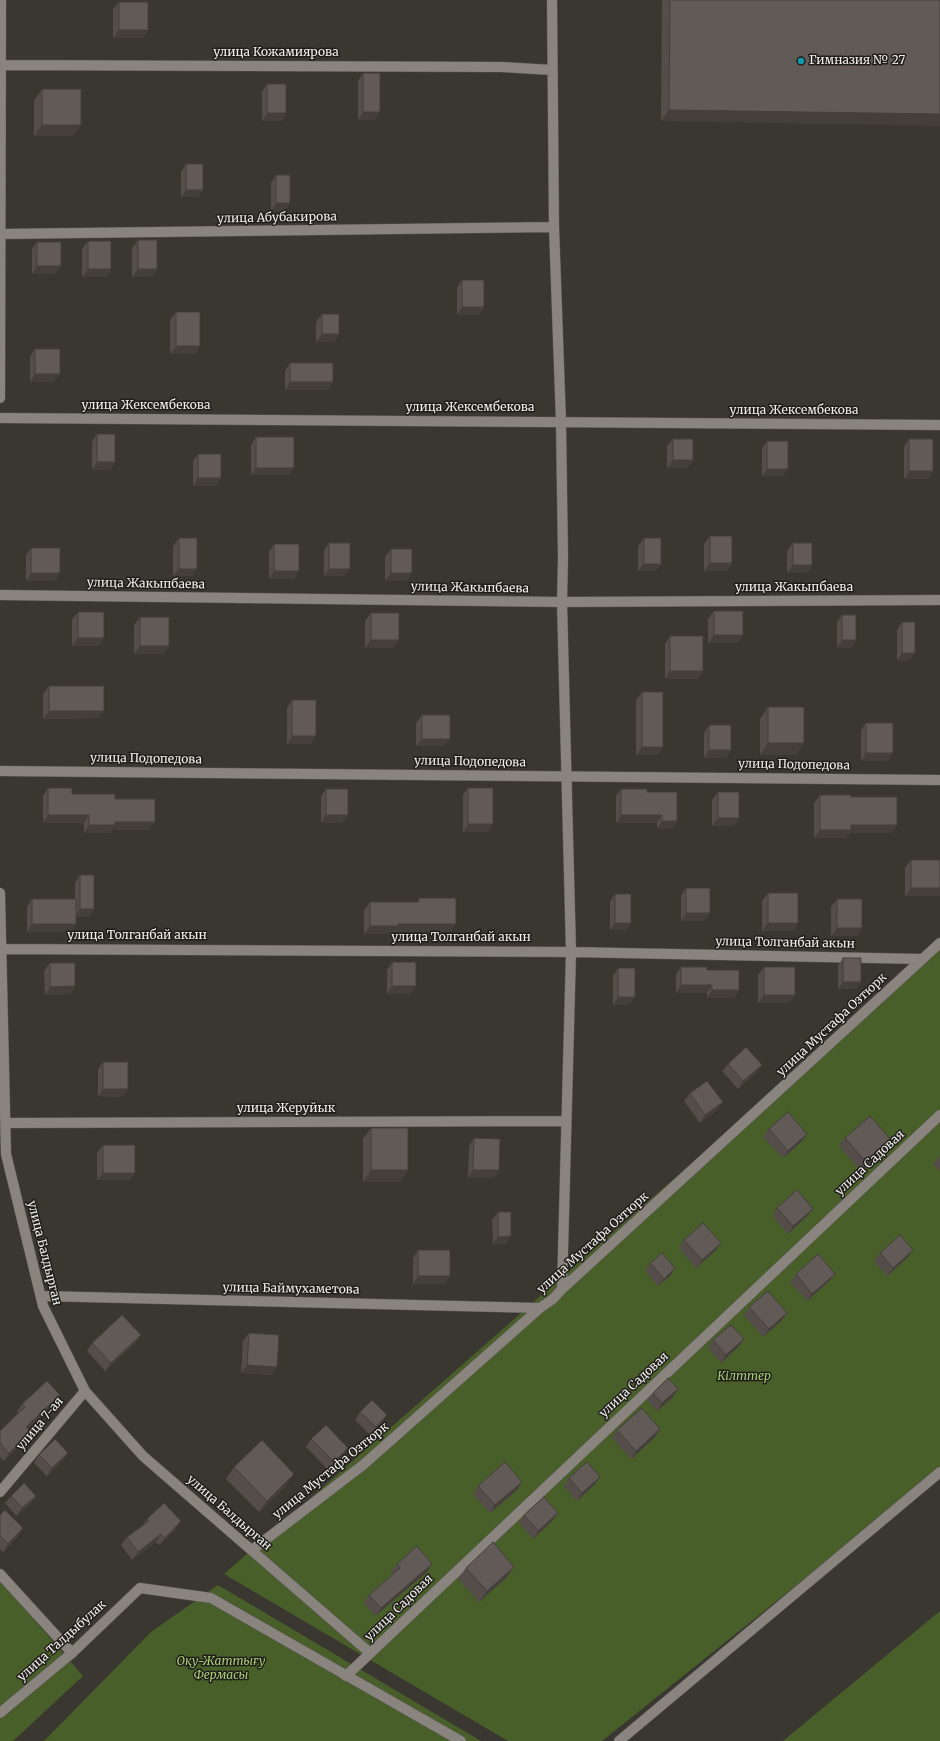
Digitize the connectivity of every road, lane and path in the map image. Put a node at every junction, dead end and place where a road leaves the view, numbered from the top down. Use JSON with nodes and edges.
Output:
{"nodes":[{"id":1,"x":1,"y":0,"type":"edge"},
{"id":2,"x":552,"y":0,"type":"edge"},
{"id":3,"x":0,"y":64,"type":"edge"},
{"id":4,"x":552,"y":70,"type":"junction"},
{"id":5,"x":554,"y":228,"type":"junction"},
{"id":6,"x":0,"y":234,"type":"edge"},
{"id":7,"x":0,"y":398,"type":"edge"},
{"id":8,"x":0,"y":418,"type":"edge"},
{"id":9,"x":560,"y":422,"type":"junction"},
{"id":10,"x":940,"y":425,"type":"edge"},
{"id":11,"x":0,"y":595,"type":"edge"},
{"id":12,"x":940,"y":600,"type":"edge"},
{"id":13,"x":562,"y":602,"type":"junction"},
{"id":14,"x":0,"y":771,"type":"edge"},
{"id":15,"x":566,"y":776,"type":"junction"},
{"id":16,"x":940,"y":780,"type":"edge"},
{"id":17,"x":0,"y":893,"type":"edge"},
{"id":18,"x":940,"y":943,"type":"edge"},
{"id":19,"x":1,"y":949,"type":"edge"},
{"id":20,"x":571,"y":952,"type":"junction"},
{"id":21,"x":922,"y":959,"type":"junction"},
{"id":22,"x":940,"y":1115,"type":"edge"},
{"id":23,"x":566,"y":1121,"type":"junction"},
{"id":24,"x":6,"y":1123,"type":"junction"},
{"id":25,"x":562,"y":1288,"type":"junction"},
{"id":26,"x":41,"y":1296,"type":"junction"},
{"id":27,"x":540,"y":1308,"type":"junction"},
{"id":28,"x":85,"y":1391,"type":"junction"},
{"id":29,"x":940,"y":1472,"type":"edge"},
{"id":30,"x":0,"y":1492,"type":"edge"},
{"id":31,"x":252,"y":1550,"type":"junction"},
{"id":32,"x":0,"y":1574,"type":"edge"},
{"id":33,"x":72,"y":1652,"type":"junction"},
{"id":34,"x":370,"y":1653,"type":"junction"},
{"id":35,"x":346,"y":1676,"type":"junction"},
{"id":36,"x":0,"y":1713,"type":"edge"},
{"id":37,"x":461,"y":1741,"type":"edge"},
{"id":38,"x":619,"y":1741,"type":"edge"}],
"edges":[{"from":1,"to":3,"type":"street"},
{"from":2,"to":4,"type":"street"},
{"from":3,"to":4,"type":"street","name":"улица Кожамиярова"},
{"from":3,"to":6,"type":"street"},
{"from":4,"to":5,"type":"street"},
{"from":5,"to":6,"type":"street","name":"улица Абубакирова"},
{"from":5,"to":9,"type":"street"},
{"from":6,"to":7,"type":"street"},
{"from":8,"to":9,"type":"street","name":"улица Жексембекова"},
{"from":9,"to":10,"type":"street","name":"улица Жексембекова"},
{"from":9,"to":13,"type":"street"},
{"from":11,"to":13,"type":"street","name":"улица Жакыпбаева"},
{"from":12,"to":13,"type":"street","name":"улица Жакыпбаева"},
{"from":13,"to":15,"type":"street"},
{"from":14,"to":15,"type":"street","name":"улица Подопедова"},
{"from":15,"to":16,"type":"street","name":"улица Подопедова"},
{"from":15,"to":20,"type":"street"},
{"from":17,"to":19,"type":"street","name":"улица Балдырган"},
{"from":18,"to":21,"type":"street","name":"улица Мустафа Озтюрк"},
{"from":19,"to":20,"type":"street","name":"улица Толганбай акын"},
{"from":19,"to":24,"type":"street","name":"улица Балдырган"},
{"from":20,"to":21,"type":"street","name":"улица Толганбай акын"},
{"from":20,"to":23,"type":"street"},
{"from":21,"to":25,"type":"street","name":"улица Мустафа Озтюрк"},
{"from":22,"to":34,"type":"street","name":"улица Садовая"},
{"from":23,"to":24,"type":"street","name":"улица Жеруйык"},
{"from":23,"to":25,"type":"street"},
{"from":24,"to":26,"type":"street","name":"улица Балдырган"},
{"from":25,"to":27,"type":"street","name":"улица Мустафа Озтюрк"},
{"from":26,"to":27,"type":"street","name":"улица Баймухаметова"},
{"from":26,"to":28,"type":"street","name":"улица Балдырган"},
{"from":27,"to":31,"type":"street","name":"улица Мустафа Озтюрк"},
{"from":28,"to":30,"type":"street","name":"улица 7-ая"},
{"from":28,"to":31,"type":"street","name":"улица Балдырган"},
{"from":29,"to":38,"type":"street"},
{"from":31,"to":34,"type":"street","name":"улица Балдырган"},
{"from":32,"to":33,"type":"street"},
{"from":33,"to":35,"type":"street","name":"улица Талдыбулак"},
{"from":33,"to":36,"type":"street","name":"улица Талдыбулак"},
{"from":34,"to":35,"type":"street","name":"улица Садовая"},
{"from":35,"to":37,"type":"street"}]}
